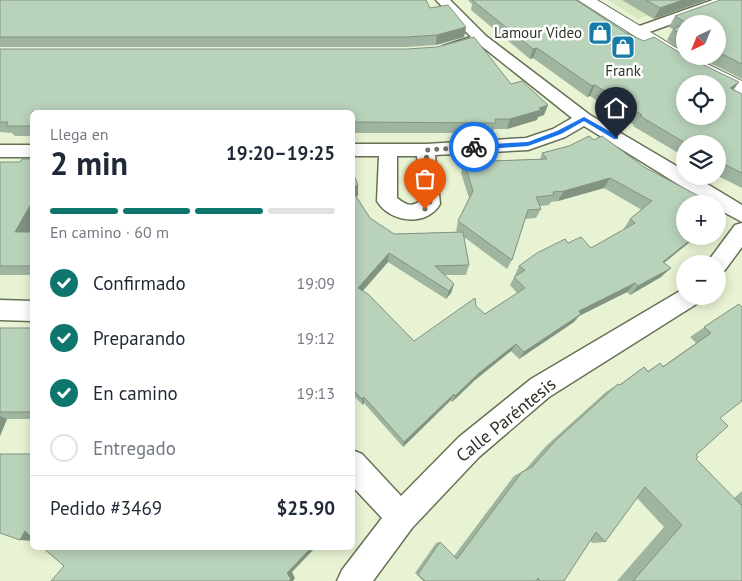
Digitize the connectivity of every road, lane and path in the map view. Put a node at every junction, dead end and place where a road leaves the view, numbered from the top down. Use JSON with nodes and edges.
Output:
{"nodes":[{"id":1,"x":443,"y":0,"type":"edge"},
{"id":2,"x":586,"y":0,"type":"edge"},
{"id":3,"x":725,"y":0,"type":"edge"},
{"id":4,"x":734,"y":0,"type":"edge"},
{"id":5,"x":742,"y":3,"type":"edge"},
{"id":6,"x":636,"y":32,"type":"junction"},
{"id":7,"x":481,"y":39,"type":"junction"},
{"id":8,"x":436,"y":51,"type":"edge"},
{"id":9,"x":742,"y":89,"type":"edge"},
{"id":10,"x":584,"y":119,"type":"junction"},
{"id":11,"x":355,"y":150,"type":"edge"},
{"id":12,"x":388,"y":150,"type":"junction"},
{"id":13,"x":426,"y":150,"type":"junction"},
{"id":14,"x":0,"y":151,"type":"edge"},
{"id":15,"x":30,"y":151,"type":"edge"},
{"id":16,"x":742,"y":214,"type":"edge"},
{"id":17,"x":742,"y":230,"type":"edge"},
{"id":18,"x":724,"y":255,"type":"edge"},
{"id":19,"x":676,"y":305,"type":"edge"},
{"id":20,"x":0,"y":310,"type":"edge"},
{"id":21,"x":30,"y":310,"type":"edge"},
{"id":22,"x":355,"y":467,"type":"edge"},
{"id":23,"x":401,"y":517,"type":"junction"},
{"id":24,"x":354,"y":581,"type":"edge"}],
"edges":[{"from":1,"to":7,"type":"street"},
{"from":2,"to":6,"type":"street"},
{"from":3,"to":6,"type":"street"},
{"from":4,"to":5,"type":"street"},
{"from":6,"to":9,"type":"street"},
{"from":7,"to":8,"type":"street"},
{"from":7,"to":10,"type":"street"},
{"from":10,"to":13,"type":"street"},
{"from":10,"to":16,"type":"street"},
{"from":11,"to":12,"type":"street"},
{"from":12,"to":13,"type":"street"},
{"from":12,"to":13,"type":"street"},
{"from":14,"to":15,"type":"street"},
{"from":17,"to":18,"type":"street"},
{"from":19,"to":23,"type":"street","name":"Calle Paréntesis"},
{"from":20,"to":21,"type":"street"},
{"from":22,"to":23,"type":"street"},
{"from":23,"to":24,"type":"street","name":"Calle Paréntesis"}]}
